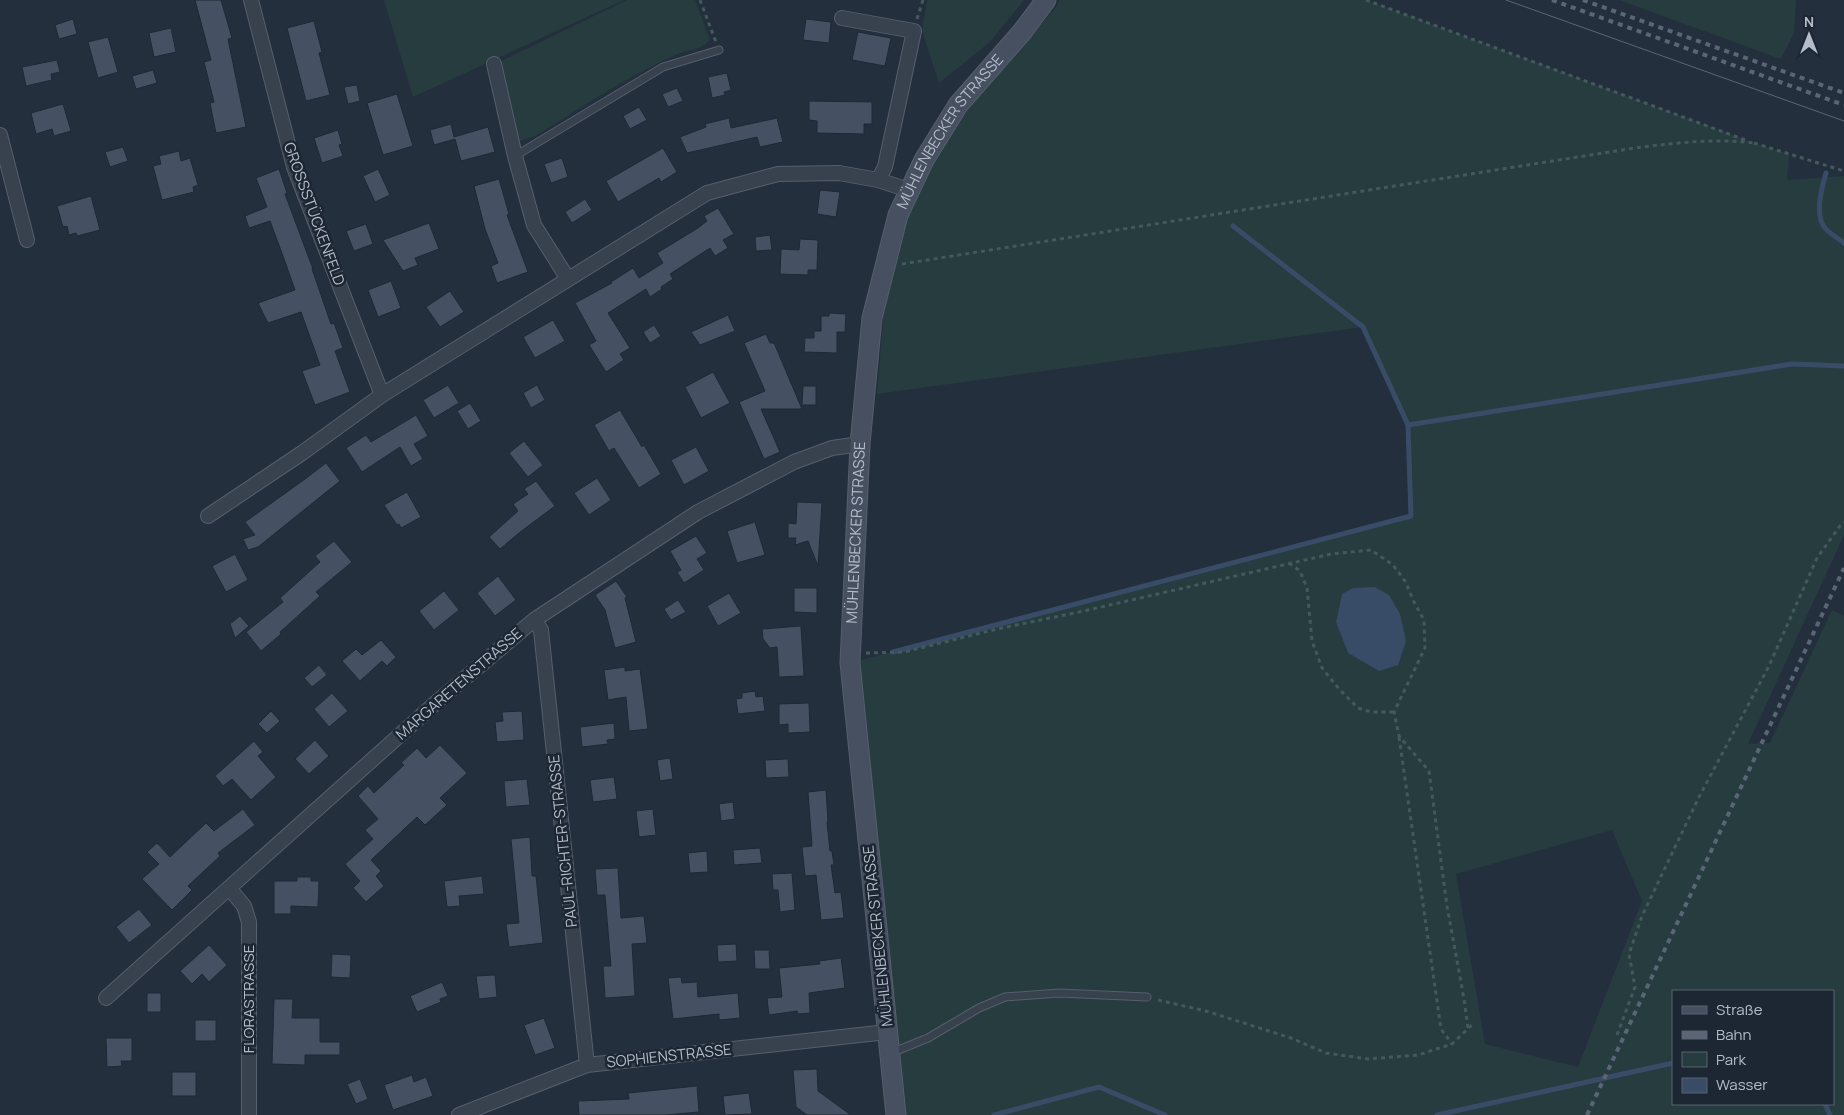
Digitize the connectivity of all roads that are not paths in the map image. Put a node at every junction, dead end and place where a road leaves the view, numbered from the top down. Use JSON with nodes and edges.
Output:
{"nodes":[{"id":1,"x":251,"y":0,"type":"edge"},
{"id":2,"x":1046,"y":0,"type":"edge"},
{"id":3,"x":842,"y":18,"type":"dead end"},
{"id":4,"x":719,"y":50,"type":"road end"},
{"id":5,"x":494,"y":64,"type":"dead end"},
{"id":6,"x":0,"y":135,"type":"edge"},
{"id":7,"x":515,"y":156,"type":"junction"},
{"id":8,"x":878,"y":180,"type":"junction"},
{"id":9,"x":909,"y":190,"type":"junction"},
{"id":10,"x":26,"y":240,"type":"dead end"},
{"id":11,"x":568,"y":279,"type":"junction"},
{"id":12,"x":382,"y":396,"type":"junction"},
{"id":13,"x":860,"y":444,"type":"junction"},
{"id":14,"x":208,"y":516,"type":"dead end"},
{"id":15,"x":534,"y":620,"type":"junction"},
{"id":16,"x":230,"y":888,"type":"junction"},
{"id":17,"x":1147,"y":997,"type":"road end"},
{"id":18,"x":106,"y":998,"type":"dead end"},
{"id":19,"x":888,"y":1032,"type":"junction"},
{"id":20,"x":889,"y":1053,"type":"junction"},
{"id":21,"x":587,"y":1064,"type":"junction"},
{"id":22,"x":249,"y":1115,"type":"edge"},
{"id":23,"x":459,"y":1115,"type":"edge"},
{"id":24,"x":896,"y":1115,"type":"edge"}],
"edges":[{"from":1,"to":12,"type":"street","name":"GROSSSTÜCKENFELD"},
{"from":2,"to":9,"type":"main road","name":"MÜHLENBECKER STRASSE"},
{"from":3,"to":8,"type":"street"},
{"from":4,"to":7,"type":"lane"},
{"from":5,"to":7,"type":"street"},
{"from":6,"to":10,"type":"street"},
{"from":7,"to":11,"type":"street"},
{"from":8,"to":9,"type":"street"},
{"from":8,"to":11,"type":"street"},
{"from":9,"to":13,"type":"main road","name":"MÜHLENBECKER STRASSE"},
{"from":11,"to":12,"type":"street"},
{"from":12,"to":14,"type":"street"},
{"from":13,"to":15,"type":"street","name":"MARGARETENSTRASSE"},
{"from":13,"to":19,"type":"main road","name":"MÜHLENBECKER STRASSE"},
{"from":15,"to":16,"type":"street","name":"MARGARETENSTRASSE"},
{"from":15,"to":21,"type":"street","name":"PAUL-RICHTER-STRASSE"},
{"from":16,"to":18,"type":"street","name":"MARGARETENSTRASSE"},
{"from":16,"to":22,"type":"street","name":"FLORASTRASSE"},
{"from":17,"to":20,"type":"lane"},
{"from":19,"to":20,"type":"main road","name":"MÜHLENBECKER STRASSE"},
{"from":19,"to":21,"type":"street","name":"SOPHIENSTRASSE"},
{"from":20,"to":24,"type":"main road","name":"MÜHLENBECKER STRASSE"},
{"from":21,"to":23,"type":"street","name":"SOPHIENSTRASSE"}]}
